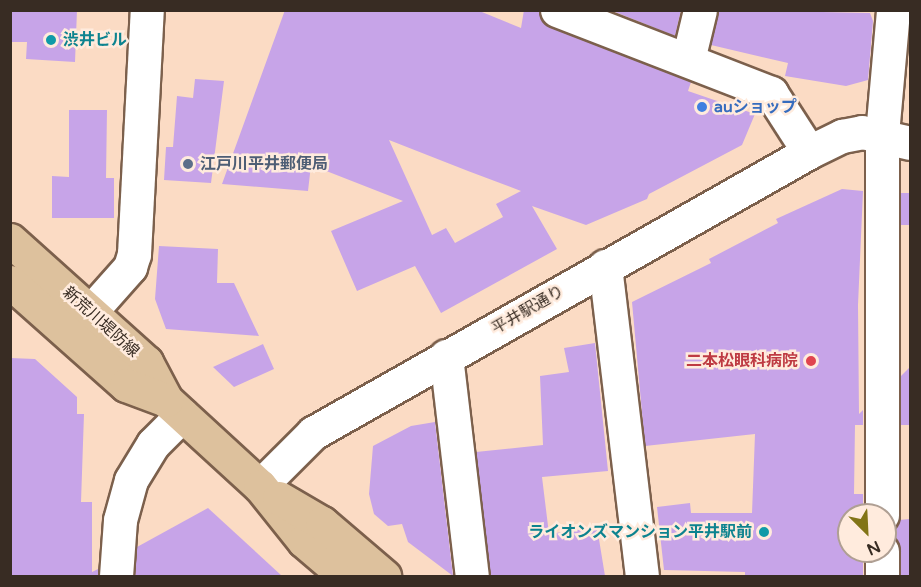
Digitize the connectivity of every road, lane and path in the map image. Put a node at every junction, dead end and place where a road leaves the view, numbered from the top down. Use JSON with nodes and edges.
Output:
{"nodes":[{"id":1,"x":147,"y":10,"type":"edge"},
{"id":2,"x":557,"y":10,"type":"edge"},
{"id":3,"x":700,"y":10,"type":"edge"},
{"id":4,"x":893,"y":10,"type":"edge"},
{"id":5,"x":688,"y":60,"type":"junction"},
{"id":6,"x":896,"y":138,"type":"edge"},
{"id":7,"x":809,"y":152,"type":"junction"},
{"id":8,"x":10,"y":240,"type":"edge"},
{"id":9,"x":605,"y":266,"type":"junction"},
{"id":10,"x":10,"y":282,"type":"edge"},
{"id":11,"x":91,"y":311,"type":"junction"},
{"id":12,"x":446,"y":356,"type":"junction"},
{"id":13,"x":174,"y":408,"type":"junction"},
{"id":14,"x":260,"y":486,"type":"junction"},
{"id":15,"x":882,"y":503,"type":"edge"},
{"id":16,"x":117,"y":576,"type":"edge"},
{"id":17,"x":345,"y":576,"type":"edge"},
{"id":18,"x":384,"y":576,"type":"edge"},
{"id":19,"x":472,"y":576,"type":"edge"},
{"id":20,"x":642,"y":576,"type":"edge"}],
"edges":[{"from":1,"to":11,"type":"street"},
{"from":2,"to":5,"type":"street"},
{"from":3,"to":5,"type":"street"},
{"from":4,"to":6,"type":"street"},
{"from":5,"to":7,"type":"street"},
{"from":6,"to":7,"type":"street","name":"平井駅通り"},
{"from":6,"to":15,"type":"street"},
{"from":7,"to":9,"type":"street","name":"平井駅通り"},
{"from":8,"to":11,"type":"main road","name":"新荒川堤防線"},
{"from":9,"to":12,"type":"street","name":"平井駅通り"},
{"from":9,"to":20,"type":"street"},
{"from":10,"to":13,"type":"main road","name":"新荒川堤防線"},
{"from":11,"to":13,"type":"main road","name":"新荒川堤防線"},
{"from":12,"to":14,"type":"street","name":"平井駅通り"},
{"from":12,"to":19,"type":"street"},
{"from":13,"to":14,"type":"main road"},
{"from":13,"to":16,"type":"street"},
{"from":14,"to":17,"type":"main road"},
{"from":14,"to":18,"type":"main road"}]}
